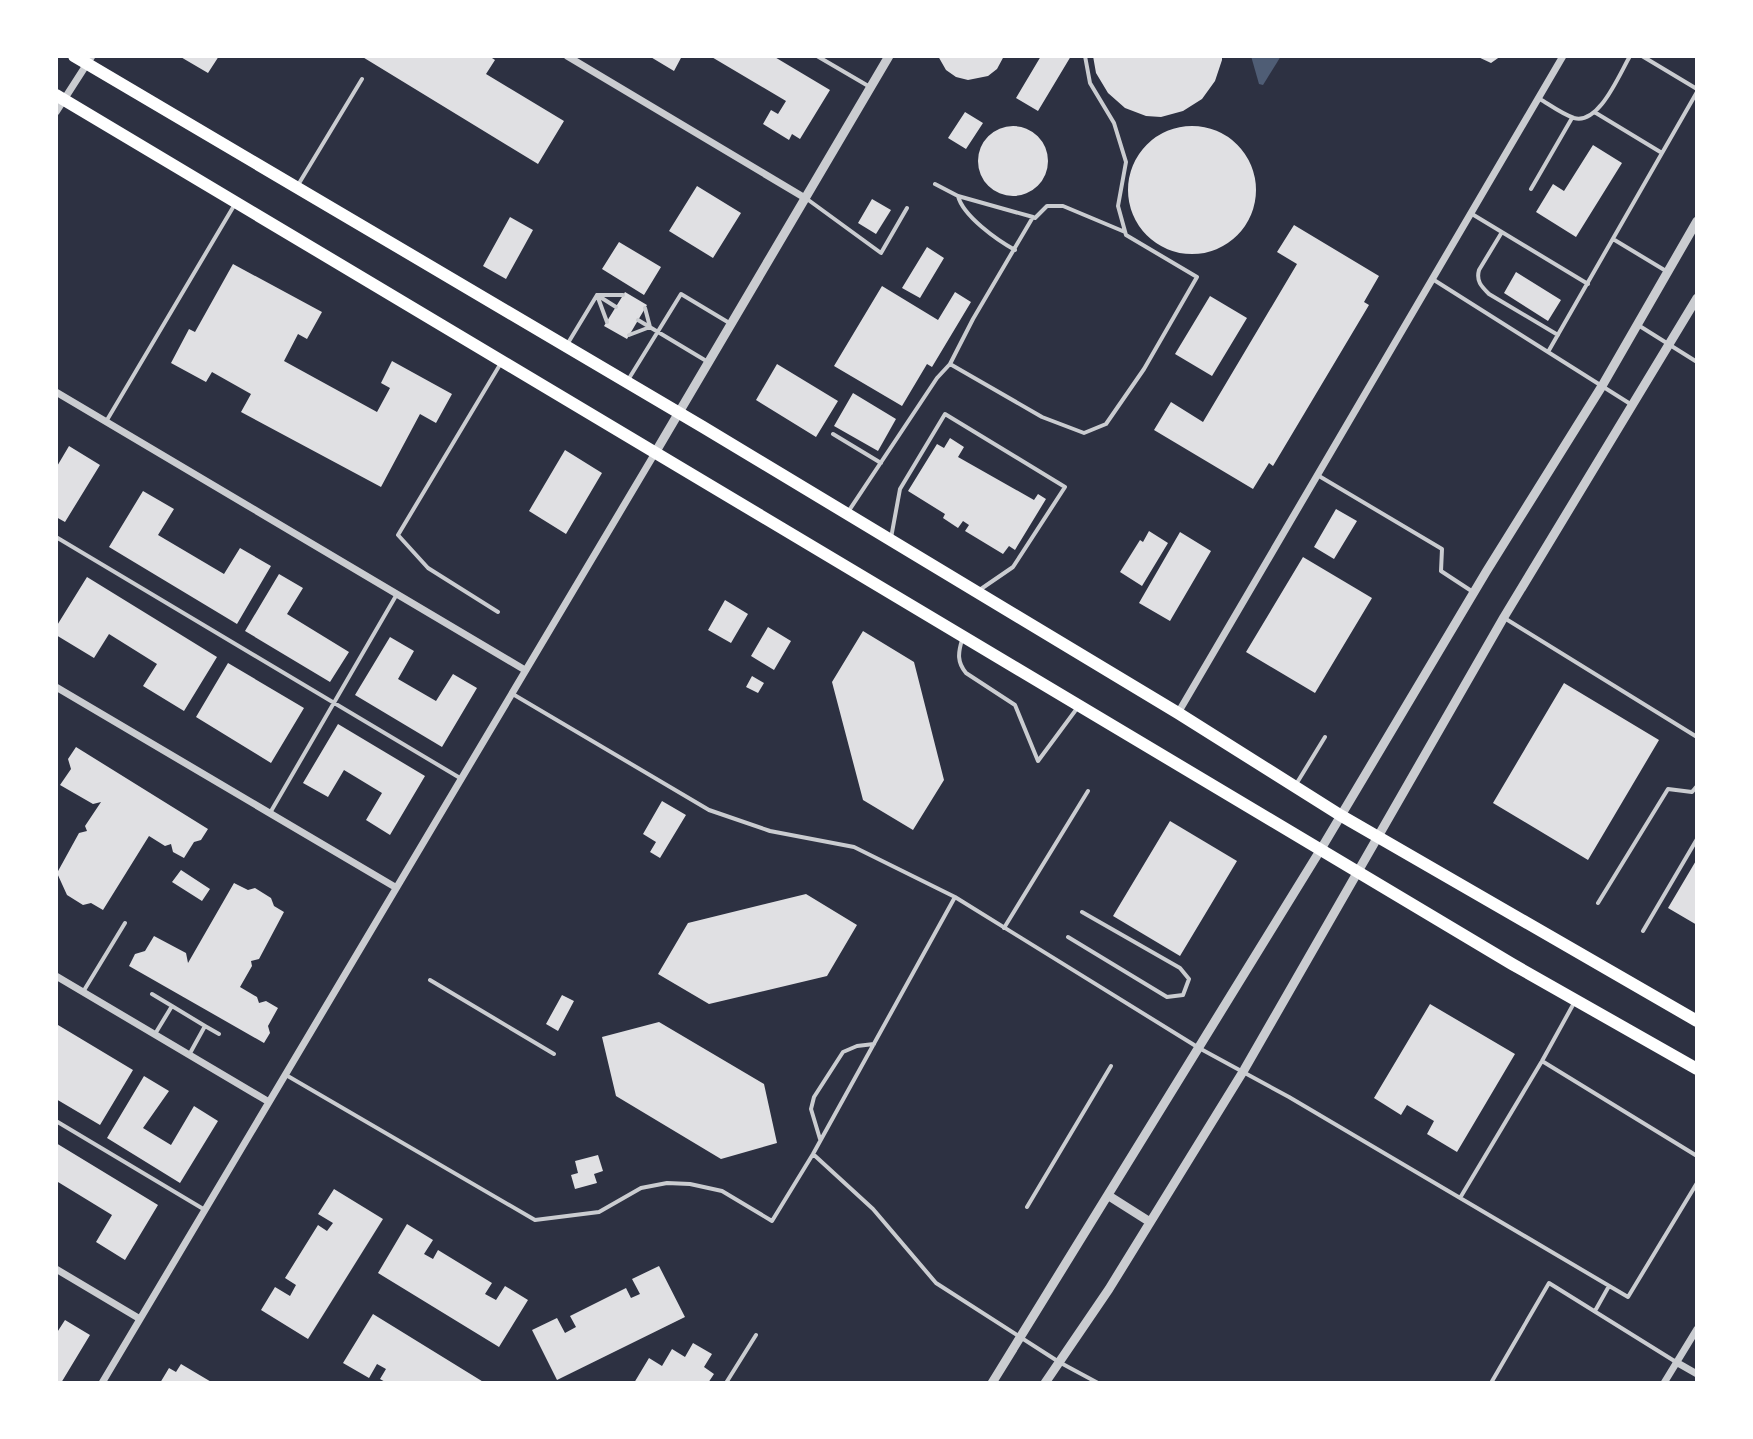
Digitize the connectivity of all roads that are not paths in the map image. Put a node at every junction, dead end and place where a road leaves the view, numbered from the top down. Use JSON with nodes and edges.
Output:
{"nodes":[{"id":1,"x":74,"y":56,"type":"edge"},
{"id":2,"x":567,"y":56,"type":"edge"},
{"id":3,"x":817,"y":56,"type":"edge"},
{"id":4,"x":889,"y":56,"type":"edge"},
{"id":5,"x":1085,"y":56,"type":"edge"},
{"id":6,"x":1563,"y":56,"type":"edge"},
{"id":7,"x":1630,"y":56,"type":"edge"},
{"id":8,"x":1642,"y":56,"type":"edge"},
{"id":9,"x":90,"y":60,"type":"edge"},
{"id":10,"x":362,"y":79,"type":"dead end"},
{"id":11,"x":871,"y":88,"type":"junction"},
{"id":12,"x":1697,"y":91,"type":"edge"},
{"id":13,"x":60,"y":97,"type":"edge"},
{"id":14,"x":1538,"y":98,"type":"junction"},
{"id":15,"x":56,"y":112,"type":"edge"},
{"id":16,"x":1596,"y":113,"type":"junction"},
{"id":17,"x":1572,"y":118,"type":"junction"},
{"id":18,"x":1663,"y":153,"type":"junction"},
{"id":19,"x":935,"y":184,"type":"dead end"},
{"id":20,"x":297,"y":187,"type":"junction"},
{"id":21,"x":1531,"y":189,"type":"dead end"},
{"id":22,"x":958,"y":196,"type":"junction"},
{"id":23,"x":805,"y":198,"type":"junction"},
{"id":24,"x":236,"y":202,"type":"junction"},
{"id":25,"x":907,"y":208,"type":"dead end"},
{"id":26,"x":1470,"y":213,"type":"junction"},
{"id":27,"x":1033,"y":217,"type":"junction"},
{"id":28,"x":1697,"y":221,"type":"edge"},
{"id":29,"x":1125,"y":232,"type":"junction"},
{"id":30,"x":1502,"y":232,"type":"junction"},
{"id":31,"x":1613,"y":239,"type":"junction"},
{"id":32,"x":1015,"y":250,"type":"junction"},
{"id":33,"x":1668,"y":272,"type":"junction"},
{"id":34,"x":1431,"y":279,"type":"junction"},
{"id":35,"x":1588,"y":284,"type":"junction"},
{"id":36,"x":597,"y":295,"type":"junction"},
{"id":37,"x":623,"y":295,"type":"dead end"},
{"id":38,"x":1697,"y":298,"type":"edge"},
{"id":39,"x":616,"y":307,"type":"dead end"},
{"id":40,"x":645,"y":308,"type":"dead end"},
{"id":41,"x":638,"y":320,"type":"dead end"},
{"id":42,"x":607,"y":322,"type":"dead end"},
{"id":43,"x":731,"y":324,"type":"junction"},
{"id":44,"x":1638,"y":325,"type":"junction"},
{"id":45,"x":650,"y":327,"type":"junction"},
{"id":46,"x":658,"y":332,"type":"junction"},
{"id":47,"x":629,"y":335,"type":"dead end"},
{"id":48,"x":1558,"y":335,"type":"junction"},
{"id":49,"x":1670,"y":344,"type":"junction"},
{"id":50,"x":566,"y":346,"type":"junction"},
{"id":51,"x":1548,"y":352,"type":"junction"},
{"id":52,"x":502,"y":361,"type":"junction"},
{"id":53,"x":1697,"y":362,"type":"edge"},
{"id":54,"x":709,"y":363,"type":"junction"},
{"id":55,"x":950,"y":364,"type":"junction"},
{"id":56,"x":627,"y":382,"type":"junction"},
{"id":57,"x":1602,"y":386,"type":"junction"},
{"id":58,"x":56,"y":392,"type":"edge"},
{"id":59,"x":1632,"y":405,"type":"junction"},
{"id":60,"x":679,"y":413,"type":"junction"},
{"id":61,"x":106,"y":422,"type":"junction"},
{"id":62,"x":833,"y":434,"type":"dead end"},
{"id":63,"x":655,"y":453,"type":"junction"},
{"id":64,"x":881,"y":463,"type":"junction"},
{"id":65,"x":1317,"y":474,"type":"junction"},
{"id":66,"x":847,"y":514,"type":"junction"},
{"id":67,"x":56,"y":537,"type":"edge"},
{"id":68,"x":891,"y":540,"type":"junction"},
{"id":69,"x":976,"y":592,"type":"junction"},
{"id":70,"x":1474,"y":593,"type":"junction"},
{"id":71,"x":397,"y":594,"type":"junction"},
{"id":72,"x":498,"y":612,"type":"dead end"},
{"id":73,"x":1504,"y":617,"type":"junction"},
{"id":74,"x":963,"y":636,"type":"junction"},
{"id":75,"x":525,"y":670,"type":"junction"},
{"id":76,"x":56,"y":687,"type":"edge"},
{"id":77,"x":511,"y":693,"type":"junction"},
{"id":78,"x":333,"y":703,"type":"junction"},
{"id":79,"x":1079,"y":705,"type":"junction"},
{"id":80,"x":1178,"y":713,"type":"junction"},
{"id":81,"x":1325,"y":737,"type":"dead end"},
{"id":82,"x":1697,"y":737,"type":"edge"},
{"id":83,"x":460,"y":778,"type":"junction"},
{"id":84,"x":1295,"y":786,"type":"junction"},
{"id":85,"x":1697,"y":786,"type":"edge"},
{"id":86,"x":1088,"y":791,"type":"dead end"},
{"id":87,"x":270,"y":813,"type":"junction"},
{"id":88,"x":1340,"y":815,"type":"junction"},
{"id":89,"x":1377,"y":836,"type":"junction"},
{"id":90,"x":1697,"y":839,"type":"edge"},
{"id":91,"x":1321,"y":849,"type":"junction"},
{"id":92,"x":1357,"y":871,"type":"junction"},
{"id":93,"x":395,"y":887,"type":"junction"},
{"id":94,"x":955,"y":897,"type":"junction"},
{"id":95,"x":1598,"y":903,"type":"dead end"},
{"id":96,"x":1082,"y":912,"type":"dead end"},
{"id":97,"x":125,"y":923,"type":"dead end"},
{"id":98,"x":1004,"y":928,"type":"junction"},
{"id":99,"x":1643,"y":931,"type":"dead end"},
{"id":100,"x":1068,"y":937,"type":"dead end"},
{"id":101,"x":56,"y":976,"type":"edge"},
{"id":102,"x":430,"y":980,"type":"dead end"},
{"id":103,"x":83,"y":992,"type":"junction"},
{"id":104,"x":152,"y":994,"type":"dead end"},
{"id":105,"x":1575,"y":1000,"type":"junction"},
{"id":106,"x":172,"y":1006,"type":"junction"},
{"id":107,"x":1697,"y":1021,"type":"edge"},
{"id":108,"x":205,"y":1026,"type":"junction"},
{"id":109,"x":155,"y":1034,"type":"junction"},
{"id":110,"x":219,"y":1034,"type":"dead end"},
{"id":111,"x":874,"y":1044,"type":"junction"},
{"id":112,"x":1199,"y":1048,"type":"junction"},
{"id":113,"x":554,"y":1054,"type":"dead end"},
{"id":114,"x":189,"y":1055,"type":"junction"},
{"id":115,"x":1542,"y":1061,"type":"junction"},
{"id":116,"x":1111,"y":1066,"type":"dead end"},
{"id":117,"x":1697,"y":1069,"type":"edge"},
{"id":118,"x":1244,"y":1070,"type":"junction"},
{"id":119,"x":285,"y":1074,"type":"junction"},
{"id":120,"x":269,"y":1102,"type":"junction"},
{"id":121,"x":56,"y":1121,"type":"edge"},
{"id":122,"x":820,"y":1140,"type":"junction"},
{"id":123,"x":813,"y":1154,"type":"junction"},
{"id":124,"x":1697,"y":1156,"type":"edge"},
{"id":125,"x":1697,"y":1183,"type":"edge"},
{"id":126,"x":1109,"y":1196,"type":"junction"},
{"id":127,"x":1460,"y":1198,"type":"junction"},
{"id":128,"x":1027,"y":1207,"type":"dead end"},
{"id":129,"x":205,"y":1210,"type":"junction"},
{"id":130,"x":1150,"y":1222,"type":"junction"},
{"id":131,"x":56,"y":1269,"type":"edge"},
{"id":132,"x":1609,"y":1286,"type":"junction"},
{"id":133,"x":1595,"y":1311,"type":"junction"},
{"id":134,"x":140,"y":1319,"type":"junction"},
{"id":135,"x":1697,"y":1329,"type":"edge"},
{"id":136,"x":756,"y":1335,"type":"dead end"},
{"id":137,"x":1021,"y":1338,"type":"junction"},
{"id":138,"x":1059,"y":1362,"type":"junction"},
{"id":139,"x":1676,"y":1362,"type":"junction"},
{"id":140,"x":1697,"y":1374,"type":"edge"},
{"id":141,"x":102,"y":1383,"type":"edge"},
{"id":142,"x":726,"y":1383,"type":"edge"},
{"id":143,"x":992,"y":1383,"type":"edge"},
{"id":144,"x":1045,"y":1383,"type":"edge"},
{"id":145,"x":1098,"y":1383,"type":"edge"},
{"id":146,"x":1491,"y":1383,"type":"edge"},
{"id":147,"x":1664,"y":1383,"type":"edge"}],
"edges":[{"from":1,"to":9,"type":"highway"},
{"from":2,"to":23,"type":"street"},
{"from":3,"to":11,"type":"lane"},
{"from":4,"to":11,"type":"street"},
{"from":5,"to":29,"type":"lane"},
{"from":6,"to":14,"type":"street"},
{"from":7,"to":16,"type":"lane"},
{"from":8,"to":12,"type":"lane"},
{"from":9,"to":13,"type":"street"},
{"from":9,"to":20,"type":"highway"},
{"from":10,"to":20,"type":"lane"},
{"from":11,"to":23,"type":"street"},
{"from":12,"to":18,"type":"lane"},
{"from":13,"to":15,"type":"street"},
{"from":13,"to":24,"type":"highway"},
{"from":14,"to":17,"type":"lane"},
{"from":14,"to":26,"type":"street"},
{"from":16,"to":17,"type":"lane"},
{"from":16,"to":18,"type":"lane"},
{"from":17,"to":21,"type":"lane"},
{"from":18,"to":31,"type":"lane"},
{"from":19,"to":22,"type":"lane"},
{"from":20,"to":50,"type":"highway"},
{"from":22,"to":27,"type":"lane"},
{"from":22,"to":32,"type":"lane"},
{"from":23,"to":25,"type":"lane"},
{"from":23,"to":43,"type":"street"},
{"from":24,"to":52,"type":"highway"},
{"from":24,"to":61,"type":"lane"},
{"from":26,"to":30,"type":"lane"},
{"from":26,"to":34,"type":"street"},
{"from":27,"to":29,"type":"lane"},
{"from":27,"to":32,"type":"lane"},
{"from":28,"to":33,"type":"street"},
{"from":29,"to":55,"type":"lane"},
{"from":30,"to":35,"type":"lane"},
{"from":30,"to":48,"type":"lane"},
{"from":31,"to":33,"type":"lane"},
{"from":31,"to":35,"type":"lane"},
{"from":32,"to":55,"type":"lane"},
{"from":33,"to":44,"type":"street"},
{"from":34,"to":51,"type":"lane"},
{"from":34,"to":65,"type":"street"},
{"from":35,"to":48,"type":"lane"},
{"from":36,"to":37,"type":"lane"},
{"from":36,"to":39,"type":"lane"},
{"from":36,"to":42,"type":"lane"},
{"from":36,"to":50,"type":"lane"},
{"from":38,"to":49,"type":"street"},
{"from":40,"to":45,"type":"lane"},
{"from":41,"to":45,"type":"lane"},
{"from":43,"to":46,"type":"lane"},
{"from":43,"to":54,"type":"street"},
{"from":44,"to":49,"type":"lane"},
{"from":44,"to":57,"type":"street"},
{"from":45,"to":46,"type":"lane"},
{"from":45,"to":47,"type":"lane"},
{"from":46,"to":54,"type":"lane"},
{"from":46,"to":56,"type":"lane"},
{"from":48,"to":51,"type":"lane"},
{"from":49,"to":53,"type":"lane"},
{"from":49,"to":59,"type":"street"},
{"from":50,"to":56,"type":"highway"},
{"from":51,"to":57,"type":"lane"},
{"from":52,"to":63,"type":"highway"},
{"from":52,"to":72,"type":"lane"},
{"from":54,"to":60,"type":"street"},
{"from":55,"to":64,"type":"lane"},
{"from":56,"to":60,"type":"highway"},
{"from":57,"to":59,"type":"lane"},
{"from":57,"to":70,"type":"street"},
{"from":58,"to":61,"type":"street"},
{"from":59,"to":73,"type":"street"},
{"from":60,"to":63,"type":"street"},
{"from":60,"to":66,"type":"highway"},
{"from":61,"to":71,"type":"street"},
{"from":62,"to":64,"type":"lane"},
{"from":63,"to":74,"type":"highway"},
{"from":63,"to":75,"type":"street"},
{"from":64,"to":66,"type":"lane"},
{"from":65,"to":70,"type":"lane"},
{"from":65,"to":80,"type":"street"},
{"from":66,"to":68,"type":"highway"},
{"from":67,"to":78,"type":"lane"},
{"from":68,"to":69,"type":"highway"},
{"from":68,"to":69,"type":"lane"},
{"from":69,"to":80,"type":"highway"},
{"from":70,"to":88,"type":"street"},
{"from":71,"to":75,"type":"street"},
{"from":71,"to":78,"type":"lane"},
{"from":73,"to":82,"type":"lane"},
{"from":73,"to":89,"type":"street"},
{"from":74,"to":79,"type":"highway"},
{"from":74,"to":79,"type":"lane"},
{"from":75,"to":77,"type":"street"},
{"from":76,"to":87,"type":"street"},
{"from":77,"to":83,"type":"street"},
{"from":77,"to":94,"type":"lane"},
{"from":78,"to":83,"type":"lane"},
{"from":78,"to":87,"type":"lane"},
{"from":79,"to":91,"type":"highway"},
{"from":80,"to":84,"type":"highway"},
{"from":81,"to":84,"type":"lane"},
{"from":83,"to":93,"type":"street"},
{"from":84,"to":88,"type":"highway"},
{"from":85,"to":95,"type":"lane"},
{"from":86,"to":98,"type":"lane"},
{"from":87,"to":93,"type":"street"},
{"from":88,"to":89,"type":"highway"},
{"from":88,"to":91,"type":"street"},
{"from":89,"to":92,"type":"street"},
{"from":89,"to":107,"type":"highway"},
{"from":90,"to":99,"type":"lane"},
{"from":91,"to":92,"type":"highway"},
{"from":91,"to":112,"type":"street"},
{"from":92,"to":105,"type":"highway"},
{"from":92,"to":118,"type":"street"},
{"from":93,"to":119,"type":"street"},
{"from":94,"to":98,"type":"lane"},
{"from":94,"to":111,"type":"lane"},
{"from":96,"to":100,"type":"lane"},
{"from":97,"to":103,"type":"lane"},
{"from":98,"to":112,"type":"lane"},
{"from":101,"to":103,"type":"street"},
{"from":102,"to":113,"type":"lane"},
{"from":103,"to":109,"type":"street"},
{"from":104,"to":106,"type":"lane"},
{"from":105,"to":115,"type":"lane"},
{"from":105,"to":117,"type":"highway"},
{"from":106,"to":108,"type":"lane"},
{"from":106,"to":109,"type":"lane"},
{"from":108,"to":110,"type":"lane"},
{"from":108,"to":114,"type":"lane"},
{"from":109,"to":114,"type":"street"},
{"from":111,"to":122,"type":"lane"},
{"from":111,"to":122,"type":"lane"},
{"from":112,"to":118,"type":"lane"},
{"from":112,"to":126,"type":"street"},
{"from":114,"to":120,"type":"street"},
{"from":115,"to":124,"type":"lane"},
{"from":115,"to":127,"type":"lane"},
{"from":116,"to":128,"type":"lane"},
{"from":118,"to":127,"type":"lane"},
{"from":118,"to":130,"type":"street"},
{"from":119,"to":120,"type":"street"},
{"from":119,"to":123,"type":"lane"},
{"from":120,"to":129,"type":"street"},
{"from":121,"to":129,"type":"lane"},
{"from":122,"to":123,"type":"lane"},
{"from":123,"to":137,"type":"lane"},
{"from":125,"to":132,"type":"lane"},
{"from":126,"to":130,"type":"street"},
{"from":126,"to":137,"type":"street"},
{"from":127,"to":132,"type":"lane"},
{"from":129,"to":134,"type":"street"},
{"from":130,"to":138,"type":"street"},
{"from":131,"to":134,"type":"street"},
{"from":132,"to":133,"type":"lane"},
{"from":133,"to":139,"type":"lane"},
{"from":133,"to":146,"type":"lane"},
{"from":134,"to":141,"type":"street"},
{"from":135,"to":139,"type":"street"},
{"from":136,"to":142,"type":"lane"},
{"from":137,"to":138,"type":"lane"},
{"from":137,"to":143,"type":"street"},
{"from":138,"to":144,"type":"street"},
{"from":138,"to":145,"type":"lane"},
{"from":139,"to":140,"type":"street"},
{"from":139,"to":147,"type":"street"}]}
